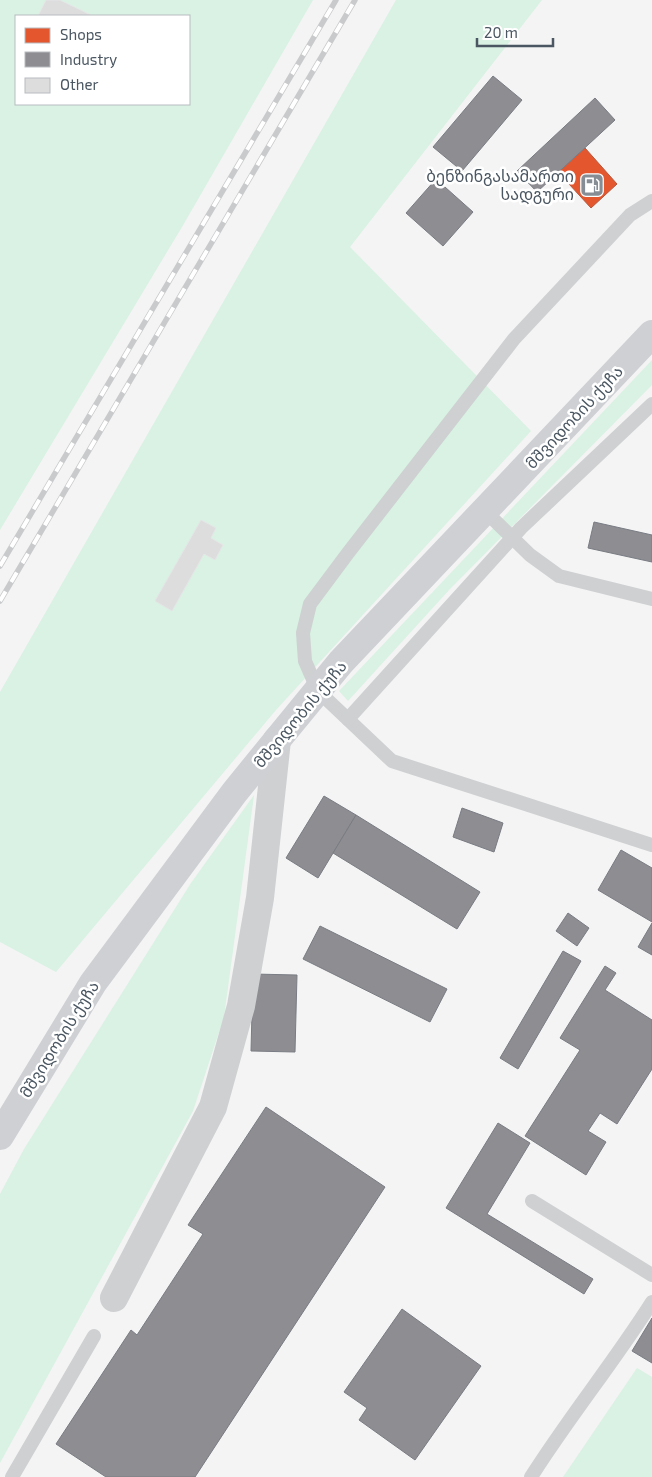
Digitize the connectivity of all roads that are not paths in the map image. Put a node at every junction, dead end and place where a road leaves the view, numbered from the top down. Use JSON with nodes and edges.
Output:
{"nodes":[{"id":1,"x":652,"y":201,"type":"edge"},
{"id":2,"x":652,"y":334,"type":"edge"},
{"id":3,"x":652,"y":404,"type":"edge"},
{"id":4,"x":485,"y":511,"type":"junction"},
{"id":5,"x":512,"y":538,"type":"junction"},
{"id":6,"x":652,"y":599,"type":"edge"},
{"id":7,"x":318,"y":691,"type":"junction"},
{"id":8,"x":348,"y":719,"type":"junction"},
{"id":9,"x":278,"y":740,"type":"junction"},
{"id":10,"x":652,"y":845,"type":"edge"},
{"id":11,"x":0,"y":1136,"type":"edge"},
{"id":12,"x":532,"y":1201,"type":"dead end"},
{"id":13,"x":652,"y":1276,"type":"edge"},
{"id":14,"x":114,"y":1298,"type":"dead end"},
{"id":15,"x":652,"y":1302,"type":"edge"},
{"id":16,"x":94,"y":1336,"type":"dead end"},
{"id":17,"x":12,"y":1477,"type":"edge"},
{"id":18,"x":531,"y":1477,"type":"edge"}],
"edges":[{"from":1,"to":7,"type":"lane"},
{"from":2,"to":4,"type":"main road","name":"მშვიდობის ქუჩა"},
{"from":3,"to":5,"type":"lane"},
{"from":4,"to":5,"type":"lane"},
{"from":4,"to":7,"type":"main road","name":"მშვიდობის ქუჩა"},
{"from":5,"to":6,"type":"lane"},
{"from":5,"to":8,"type":"lane"},
{"from":7,"to":8,"type":"lane"},
{"from":7,"to":9,"type":"main road","name":"მშვიდობის ქუჩა"},
{"from":8,"to":10,"type":"lane"},
{"from":9,"to":11,"type":"main road","name":"მშვიდობის ქუჩა"},
{"from":9,"to":14,"type":"street"},
{"from":12,"to":13,"type":"lane"},
{"from":15,"to":18,"type":"lane"},
{"from":16,"to":17,"type":"lane"}]}
